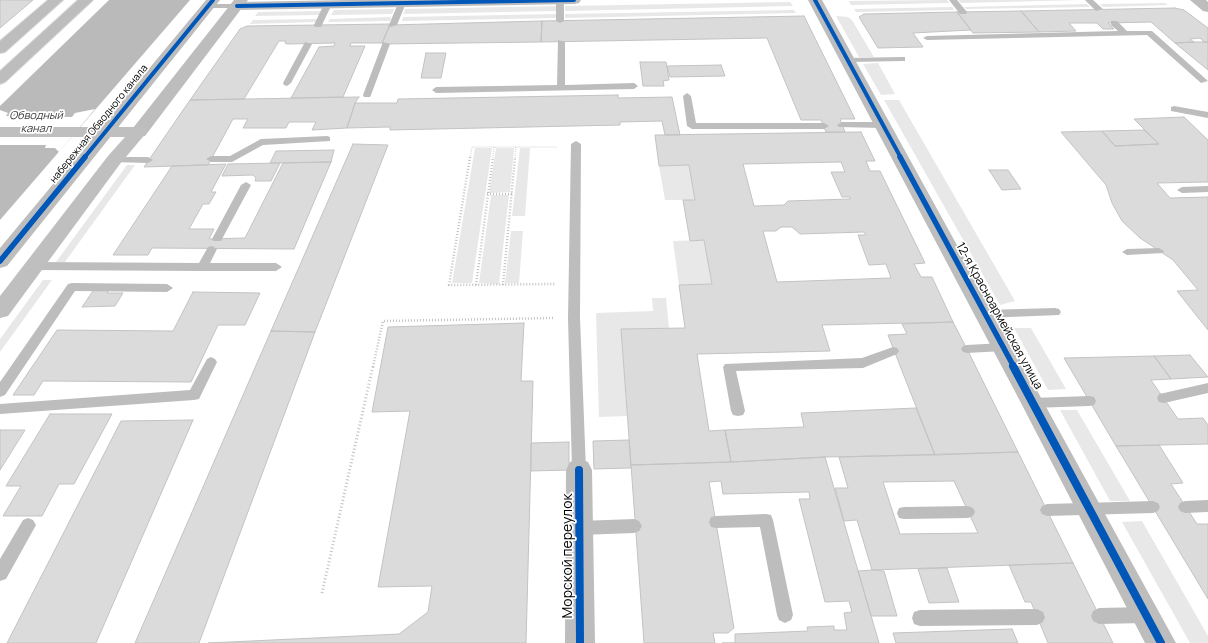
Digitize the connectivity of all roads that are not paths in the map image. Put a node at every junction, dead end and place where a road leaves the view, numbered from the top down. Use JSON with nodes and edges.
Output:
{"nodes":[{"id":1,"x":56,"y":0,"type":"edge"},
{"id":2,"x":86,"y":0,"type":"edge"},
{"id":3,"x":560,"y":0,"type":"edge"},
{"id":4,"x":574,"y":0,"type":"edge"},
{"id":5,"x":815,"y":0,"type":"edge"},
{"id":6,"x":953,"y":0,"type":"edge"},
{"id":7,"x":1089,"y":0,"type":"edge"},
{"id":8,"x":1197,"y":0,"type":"edge"},
{"id":9,"x":429,"y":1,"type":"edge"},
{"id":10,"x":489,"y":1,"type":"edge"},
{"id":11,"x":382,"y":2,"type":"edge"},
{"id":12,"x":211,"y":3,"type":"edge"},
{"id":13,"x":239,"y":3,"type":"edge"},
{"id":14,"x":334,"y":3,"type":"edge"},
{"id":15,"x":402,"y":3,"type":"junction"},
{"id":16,"x":1208,"y":8,"type":"edge"},
{"id":17,"x":1099,"y":9,"type":"dead end"},
{"id":18,"x":963,"y":12,"type":"dead end"},
{"id":19,"x":560,"y":21,"type":"dead end"},
{"id":20,"x":1114,"y":23,"type":"dead end"},
{"id":21,"x":318,"y":25,"type":"dead end"},
{"id":22,"x":393,"y":25,"type":"dead end"},
{"id":23,"x":1125,"y":33,"type":"junction"},
{"id":24,"x":927,"y":38,"type":"dead end"},
{"id":25,"x":561,"y":42,"type":"dead end"},
{"id":26,"x":308,"y":44,"type":"dead end"},
{"id":27,"x":386,"y":44,"type":"dead end"},
{"id":28,"x":1166,"y":48,"type":"junction"},
{"id":29,"x":1181,"y":48,"type":"dead end"},
{"id":30,"x":0,"y":49,"type":"edge"},
{"id":31,"x":848,"y":60,"type":"junction"},
{"id":32,"x":902,"y":60,"type":"dead end"},
{"id":33,"x":0,"y":79,"type":"edge"},
{"id":34,"x":1204,"y":81,"type":"dead end"},
{"id":35,"x":287,"y":83,"type":"dead end"},
{"id":36,"x":634,"y":86,"type":"dead end"},
{"id":37,"x":561,"y":87,"type":"junction"},
{"id":38,"x":436,"y":90,"type":"dead end"},
{"id":39,"x":367,"y":95,"type":"dead end"},
{"id":40,"x":687,"y":96,"type":"dead end"},
{"id":41,"x":1174,"y":109,"type":"dead end"},
{"id":42,"x":1208,"y":114,"type":"edge"},
{"id":43,"x":882,"y":124,"type":"junction"},
{"id":44,"x":842,"y":125,"type":"dead end"},
{"id":45,"x":824,"y":126,"type":"dead end"},
{"id":46,"x":0,"y":132,"type":"edge"},
{"id":47,"x":106,"y":132,"type":"junction"},
{"id":48,"x":139,"y":132,"type":"junction"},
{"id":49,"x":326,"y":139,"type":"dead end"},
{"id":50,"x":576,"y":145,"type":"road end"},
{"id":51,"x":211,"y":159,"type":"dead end"},
{"id":52,"x":114,"y":160,"type":"junction"},
{"id":53,"x":148,"y":160,"type":"dead end"},
{"id":54,"x":246,"y":185,"type":"dead end"},
{"id":55,"x":1208,"y":189,"type":"edge"},
{"id":56,"x":1182,"y":190,"type":"dead end"},
{"id":57,"x":217,"y":238,"type":"dead end"},
{"id":58,"x":212,"y":249,"type":"dead end"},
{"id":59,"x":1159,"y":251,"type":"dead end"},
{"id":60,"x":1127,"y":252,"type":"dead end"},
{"id":61,"x":0,"y":261,"type":"edge"},
{"id":62,"x":34,"y":266,"type":"junction"},
{"id":63,"x":202,"y":267,"type":"junction"},
{"id":64,"x":276,"y":267,"type":"dead end"},
{"id":65,"x":167,"y":288,"type":"dead end"},
{"id":66,"x":0,"y":311,"type":"edge"},
{"id":67,"x":1055,"y":312,"type":"dead end"},
{"id":68,"x":985,"y":314,"type":"junction"},
{"id":69,"x":1003,"y":347,"type":"junction"},
{"id":70,"x":967,"y":349,"type":"dead end"},
{"id":71,"x":893,"y":351,"type":"dead end"},
{"id":72,"x":211,"y":362,"type":"dead end"},
{"id":73,"x":1208,"y":388,"type":"edge"},
{"id":74,"x":0,"y":392,"type":"edge"},
{"id":75,"x":1164,"y":398,"type":"dead end"},
{"id":76,"x":1089,"y":401,"type":"dead end"},
{"id":77,"x":1034,"y":403,"type":"junction"},
{"id":78,"x":0,"y":410,"type":"edge"},
{"id":79,"x":738,"y":411,"type":"dead end"},
{"id":80,"x":579,"y":470,"type":"joint"},
{"id":81,"x":1185,"y":506,"type":"dead end"},
{"id":82,"x":1208,"y":506,"type":"edge"},
{"id":83,"x":1153,"y":508,"type":"dead end"},
{"id":84,"x":1090,"y":509,"type":"junction"},
{"id":85,"x":1047,"y":510,"type":"dead end"},
{"id":86,"x":968,"y":512,"type":"dead end"},
{"id":87,"x":904,"y":513,"type":"dead end"},
{"id":88,"x":716,"y":522,"type":"dead end"},
{"id":89,"x":28,"y":525,"type":"dead end"},
{"id":90,"x":634,"y":526,"type":"dead end"},
{"id":91,"x":580,"y":528,"type":"junction"},
{"id":92,"x":0,"y":574,"type":"edge"},
{"id":93,"x":785,"y":614,"type":"dead end"},
{"id":94,"x":1146,"y":615,"type":"junction"},
{"id":95,"x":1099,"y":616,"type":"dead end"},
{"id":96,"x":1038,"y":617,"type":"dead end"},
{"id":97,"x":920,"y":618,"type":"dead end"},
{"id":98,"x":580,"y":643,"type":"edge"},
{"id":99,"x":1161,"y":643,"type":"edge"}],
"edges":[{"from":1,"to":30,"type":"street"},
{"from":2,"to":33,"type":"street"},
{"from":3,"to":4,"type":"street"},
{"from":3,"to":10,"type":"street"},
{"from":3,"to":19,"type":"lane"},
{"from":5,"to":31,"type":"street","name":"12-я Красноармейская улица"},
{"from":6,"to":18,"type":"lane"},
{"from":7,"to":17,"type":"lane"},
{"from":8,"to":16,"type":"street"},
{"from":9,"to":10,"type":"street"},
{"from":9,"to":15,"type":"street"},
{"from":11,"to":14,"type":"street"},
{"from":11,"to":15,"type":"street"},
{"from":12,"to":13,"type":"lane"},
{"from":12,"to":47,"type":"street","name":"набережная Обводного канала"},
{"from":13,"to":14,"type":"street"},
{"from":13,"to":48,"type":"street"},
{"from":14,"to":21,"type":"lane"},
{"from":15,"to":22,"type":"lane"},
{"from":20,"to":23,"type":"lane"},
{"from":23,"to":24,"type":"lane"},
{"from":23,"to":28,"type":"lane"},
{"from":25,"to":37,"type":"lane"},
{"from":26,"to":35,"type":"lane"},
{"from":27,"to":39,"type":"lane"},
{"from":28,"to":29,"type":"lane"},
{"from":28,"to":34,"type":"lane"},
{"from":31,"to":32,"type":"lane"},
{"from":31,"to":43,"type":"street","name":"12-я Красноармейская улица"},
{"from":36,"to":37,"type":"lane"},
{"from":37,"to":38,"type":"lane"},
{"from":40,"to":45,"type":"lane"},
{"from":41,"to":42,"type":"lane"},
{"from":43,"to":44,"type":"lane"},
{"from":43,"to":68,"type":"street","name":"12-я Красноармейская улица"},
{"from":46,"to":47,"type":"main road"},
{"from":47,"to":48,"type":"main road"},
{"from":47,"to":61,"type":"street","name":"набережная Обводного канала"},
{"from":48,"to":52,"type":"main road"},
{"from":49,"to":51,"type":"lane"},
{"from":50,"to":80,"type":"lane"},
{"from":52,"to":53,"type":"lane"},
{"from":52,"to":62,"type":"main road"},
{"from":54,"to":57,"type":"lane"},
{"from":55,"to":56,"type":"lane"},
{"from":58,"to":63,"type":"lane"},
{"from":59,"to":60,"type":"lane"},
{"from":62,"to":63,"type":"lane"},
{"from":62,"to":66,"type":"main road"},
{"from":63,"to":64,"type":"lane"},
{"from":65,"to":74,"type":"lane"},
{"from":67,"to":68,"type":"lane"},
{"from":68,"to":69,"type":"street","name":"12-я Красноармейская улица"},
{"from":69,"to":70,"type":"lane"},
{"from":69,"to":77,"type":"street","name":"12-я Красноармейская улица"},
{"from":71,"to":79,"type":"lane"},
{"from":72,"to":78,"type":"lane"},
{"from":73,"to":75,"type":"lane"},
{"from":76,"to":77,"type":"lane"},
{"from":77,"to":84,"type":"street","name":"12-я Красноармейская улица"},
{"from":80,"to":91,"type":"street","name":"Морской переулок"},
{"from":81,"to":82,"type":"lane"},
{"from":83,"to":84,"type":"lane"},
{"from":84,"to":85,"type":"lane"},
{"from":84,"to":94,"type":"street","name":"12-я Красноармейская улица"},
{"from":86,"to":87,"type":"lane"},
{"from":88,"to":93,"type":"lane"},
{"from":89,"to":92,"type":"lane"},
{"from":90,"to":91,"type":"lane"},
{"from":91,"to":98,"type":"street","name":"Морской переулок"},
{"from":94,"to":95,"type":"lane"},
{"from":94,"to":99,"type":"street","name":"12-я Красноармейская улица"},
{"from":96,"to":97,"type":"lane"}]}
